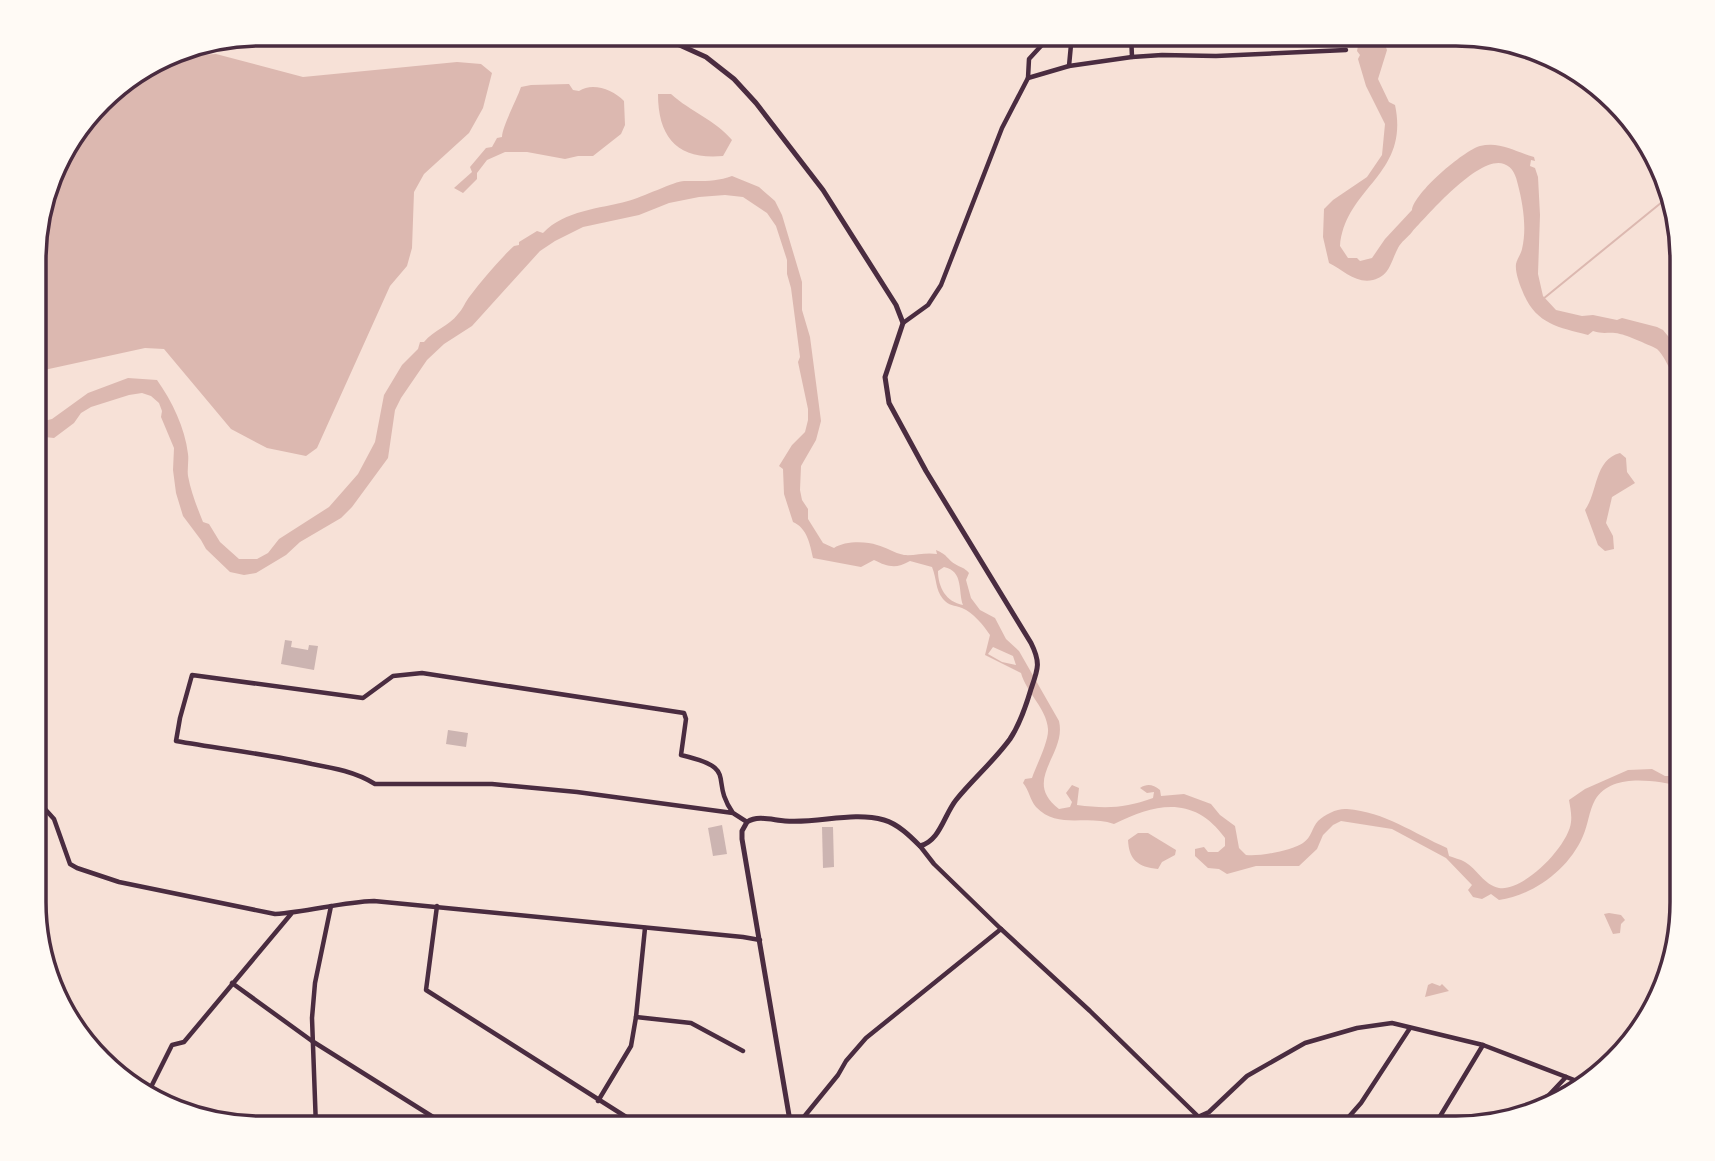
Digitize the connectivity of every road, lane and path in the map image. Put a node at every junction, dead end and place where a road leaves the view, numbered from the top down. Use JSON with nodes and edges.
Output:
{"nodes":[{"id":1,"x":680,"y":45,"type":"edge"},
{"id":2,"x":1042,"y":45,"type":"edge"},
{"id":3,"x":1071,"y":45,"type":"edge"},
{"id":4,"x":1131,"y":45,"type":"edge"},
{"id":5,"x":1346,"y":50,"type":"dead end"},
{"id":6,"x":1132,"y":57,"type":"junction"},
{"id":7,"x":1069,"y":66,"type":"junction"},
{"id":8,"x":1028,"y":78,"type":"junction"},
{"id":9,"x":903,"y":323,"type":"junction"},
{"id":10,"x":45,"y":809,"type":"edge"},
{"id":11,"x":733,"y":813,"type":"junction"},
{"id":12,"x":747,"y":822,"type":"junction"},
{"id":13,"x":920,"y":846,"type":"junction"},
{"id":14,"x":331,"y":906,"type":"junction"},
{"id":15,"x":437,"y":906,"type":"junction"},
{"id":16,"x":292,"y":913,"type":"junction"},
{"id":17,"x":645,"y":928,"type":"junction"},
{"id":18,"x":1001,"y":929,"type":"junction"},
{"id":19,"x":760,"y":940,"type":"junction"},
{"id":20,"x":232,"y":983,"type":"junction"},
{"id":21,"x":636,"y":1017,"type":"junction"},
{"id":22,"x":1410,"y":1028,"type":"junction"},
{"id":23,"x":312,"y":1041,"type":"junction"},
{"id":24,"x":1483,"y":1045,"type":"junction"},
{"id":25,"x":743,"y":1051,"type":"dead end"},
{"id":26,"x":1566,"y":1077,"type":"junction"},
{"id":27,"x":1573,"y":1080,"type":"edge"},
{"id":28,"x":152,"y":1085,"type":"edge"},
{"id":29,"x":1552,"y":1092,"type":"edge"},
{"id":30,"x":598,"y":1101,"type":"junction"},
{"id":31,"x":1198,"y":1115,"type":"edge"},
{"id":32,"x":1202,"y":1115,"type":"edge"},
{"id":33,"x":1350,"y":1115,"type":"edge"},
{"id":34,"x":1441,"y":1115,"type":"edge"},
{"id":35,"x":315,"y":1116,"type":"edge"},
{"id":36,"x":431,"y":1116,"type":"edge"},
{"id":37,"x":623,"y":1116,"type":"edge"},
{"id":38,"x":789,"y":1116,"type":"edge"},
{"id":39,"x":809,"y":1116,"type":"edge"}],
"edges":[{"from":1,"to":9,"type":"street"},
{"from":2,"to":8,"type":"street"},
{"from":3,"to":7,"type":"street"},
{"from":4,"to":6,"type":"street"},
{"from":5,"to":6,"type":"street"},
{"from":6,"to":7,"type":"street"},
{"from":7,"to":8,"type":"street"},
{"from":8,"to":9,"type":"street"},
{"from":9,"to":13,"type":"street"},
{"from":10,"to":16,"type":"street"},
{"from":11,"to":11,"type":"street"},
{"from":11,"to":12,"type":"street"},
{"from":12,"to":13,"type":"street"},
{"from":12,"to":19,"type":"street"},
{"from":13,"to":18,"type":"street"},
{"from":14,"to":15,"type":"street"},
{"from":14,"to":16,"type":"street"},
{"from":14,"to":23,"type":"street"},
{"from":15,"to":17,"type":"street"},
{"from":15,"to":30,"type":"street"},
{"from":16,"to":20,"type":"street"},
{"from":17,"to":19,"type":"street"},
{"from":17,"to":21,"type":"street"},
{"from":18,"to":31,"type":"street"},
{"from":18,"to":39,"type":"street"},
{"from":19,"to":38,"type":"street"},
{"from":20,"to":23,"type":"street"},
{"from":20,"to":28,"type":"street"},
{"from":21,"to":25,"type":"street"},
{"from":21,"to":30,"type":"street"},
{"from":22,"to":24,"type":"street"},
{"from":22,"to":32,"type":"street"},
{"from":22,"to":33,"type":"street"},
{"from":23,"to":35,"type":"street"},
{"from":23,"to":36,"type":"street"},
{"from":24,"to":26,"type":"street"},
{"from":24,"to":34,"type":"street"},
{"from":26,"to":27,"type":"street"},
{"from":26,"to":29,"type":"street"},
{"from":30,"to":37,"type":"street"}]}
